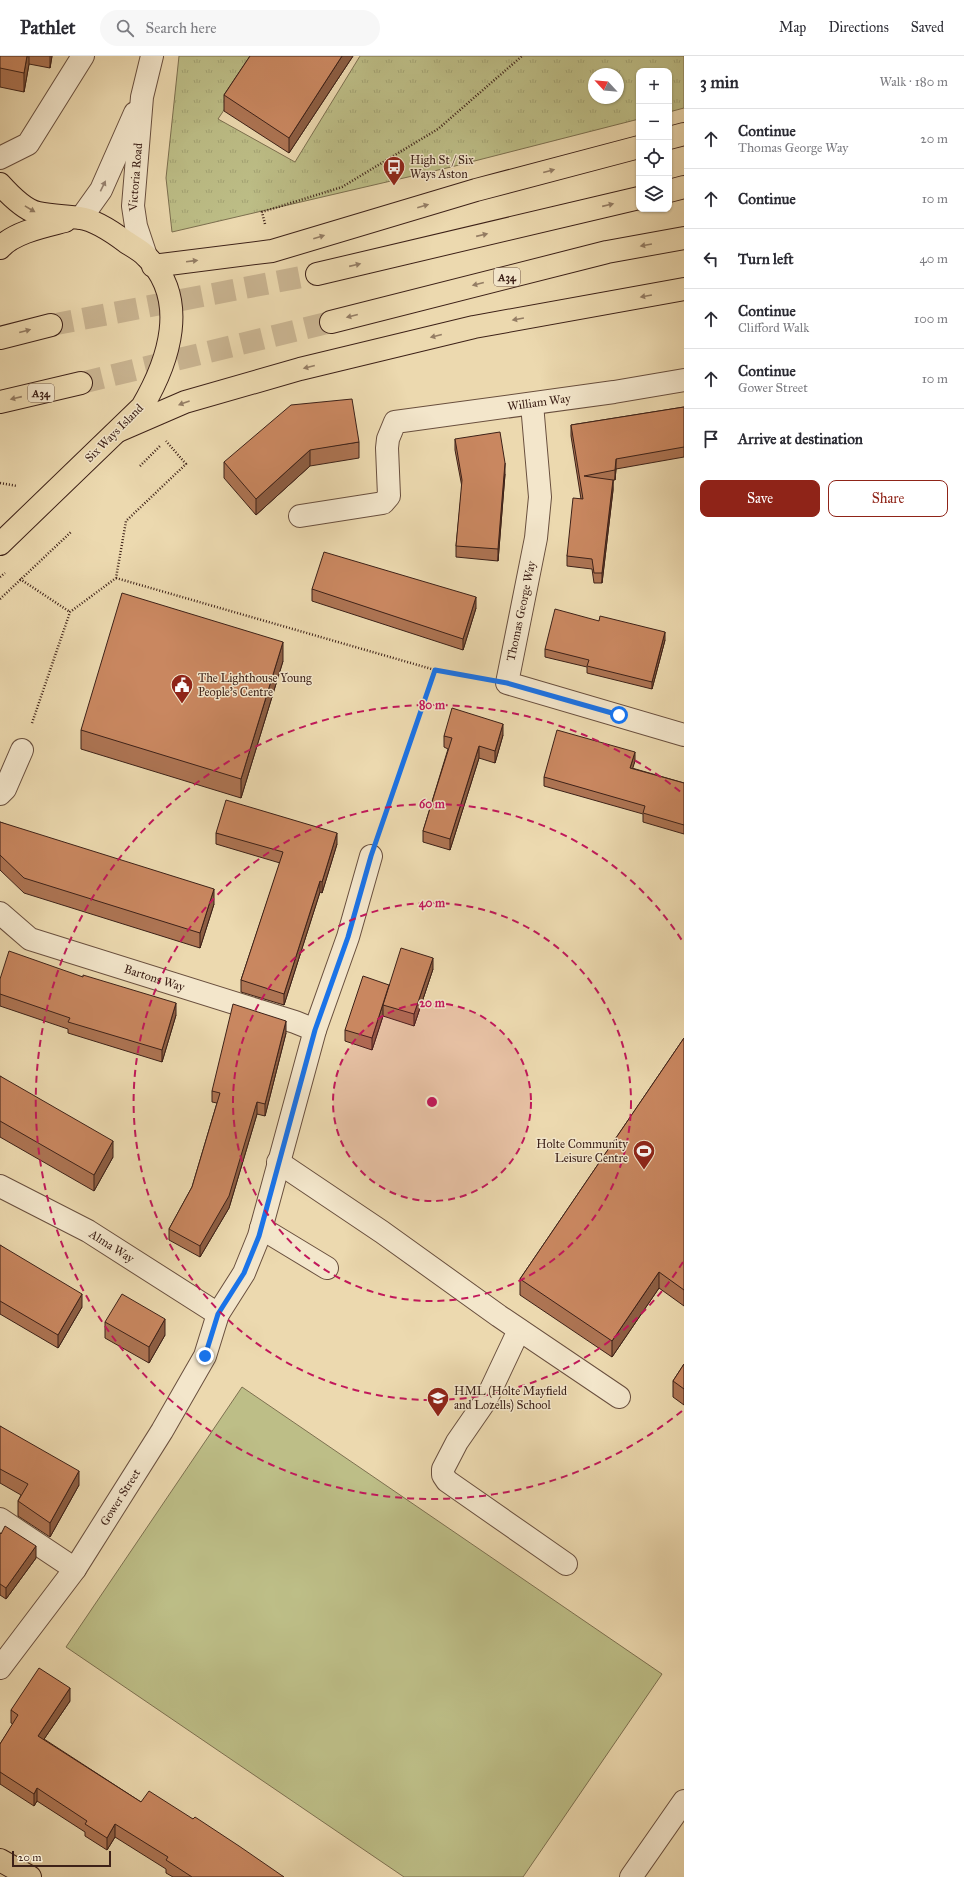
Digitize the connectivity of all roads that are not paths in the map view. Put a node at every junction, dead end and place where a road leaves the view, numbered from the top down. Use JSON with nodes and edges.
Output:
{"nodes":[{"id":1,"x":83,"y":56,"type":"edge"},
{"id":2,"x":152,"y":56,"type":"edge"},
{"id":3,"x":142,"y":97,"type":"junction"},
{"id":4,"x":684,"y":134,"type":"edge"},
{"id":5,"x":672,"y":137,"type":"edge"},
{"id":6,"x":636,"y":148,"type":"edge"},
{"id":7,"x":0,"y":158,"type":"edge"},
{"id":8,"x":0,"y":184,"type":"edge"},
{"id":9,"x":684,"y":187,"type":"edge"},
{"id":10,"x":672,"y":190,"type":"edge"},
{"id":11,"x":636,"y":199,"type":"edge"},
{"id":12,"x":77,"y":218,"type":"junction"},
{"id":13,"x":684,"y":238,"type":"edge"},
{"id":14,"x":0,"y":248,"type":"edge"},
{"id":15,"x":150,"y":261,"type":"junction"},
{"id":16,"x":317,"y":274,"type":"tunnel mouth"},
{"id":17,"x":684,"y":289,"type":"edge"},
{"id":18,"x":331,"y":322,"type":"tunnel mouth"},
{"id":19,"x":51,"y":325,"type":"tunnel mouth"},
{"id":20,"x":0,"y":338,"type":"edge"},
{"id":21,"x":684,"y":380,"type":"edge"},
{"id":22,"x":81,"y":383,"type":"tunnel mouth"},
{"id":23,"x":0,"y":402,"type":"edge"},
{"id":24,"x":532,"y":404,"type":"junction"},
{"id":25,"x":118,"y":431,"type":"junction"},
{"id":26,"x":300,"y":516,"type":"dead end"},
{"id":27,"x":0,"y":544,"type":"edge"},
{"id":28,"x":684,"y":735,"type":"edge"},
{"id":29,"x":22,"y":750,"type":"road end"},
{"id":30,"x":0,"y":794,"type":"edge"},
{"id":31,"x":371,"y":856,"type":"road end"},
{"id":32,"x":0,"y":913,"type":"edge"},
{"id":33,"x":315,"y":1030,"type":"junction"},
{"id":34,"x":278,"y":1162,"type":"junction"},
{"id":35,"x":0,"y":1186,"type":"edge"},
{"id":36,"x":262,"y":1228,"type":"junction"},
{"id":37,"x":327,"y":1268,"type":"dead end"},
{"id":38,"x":218,"y":1314,"type":"junction"},
{"id":39,"x":519,"y":1330,"type":"junction"},
{"id":40,"x":619,"y":1397,"type":"dead end"},
{"id":41,"x":0,"y":1518,"type":"edge"},
{"id":42,"x":566,"y":1564,"type":"dead end"},
{"id":43,"x":75,"y":1568,"type":"junction"},
{"id":44,"x":0,"y":1668,"type":"edge"},
{"id":45,"x":684,"y":1801,"type":"edge"},
{"id":46,"x":0,"y":1860,"type":"edge"},
{"id":47,"x":30,"y":1877,"type":"edge"},
{"id":48,"x":631,"y":1877,"type":"edge"}],
"edges":[{"from":1,"to":7,"type":"street"},
{"from":2,"to":3,"type":"street","name":"Victoria Road"},
{"from":12,"to":3,"type":"street","name":"Victoria Road","one_way":true},
{"from":3,"to":15,"type":"street","name":"Victoria Road"},
{"from":4,"to":5,"type":"main road"},
{"from":15,"to":6,"type":"main road","one_way":true},
{"from":8,"to":12,"type":"main road","name":"Six Ways Island","one_way":true},
{"from":9,"to":10,"type":"main road"},
{"from":16,"to":11,"type":"main road","one_way":true},
{"from":12,"to":14,"type":"main road"},
{"from":12,"to":15,"type":"main road","name":"Six Ways Island"},
{"from":13,"to":18,"type":"main road","number":"A34","one_way":true},
{"from":15,"to":25,"type":"main road","name":"Six Ways Island"},
{"from":17,"to":25,"type":"main road","one_way":true},
{"from":20,"to":19,"type":"main road","one_way":true},
{"from":21,"to":24,"type":"street","name":"William Way"},
{"from":22,"to":23,"type":"main road","number":"A34","one_way":true},
{"from":24,"to":26,"type":"street","name":"William Way"},
{"from":24,"to":28,"type":"street","name":"Thomas George Way"},
{"from":25,"to":27,"type":"main road","name":"Six Ways Island"},
{"from":29,"to":30,"type":"street"},
{"from":31,"to":33,"type":"street","name":"Gower Street"},
{"from":32,"to":33,"type":"street","name":"Bartons Way"},
{"from":33,"to":34,"type":"street","name":"Gower Street"},
{"from":34,"to":36,"type":"street","name":"Gower Street"},
{"from":34,"to":39,"type":"street"},
{"from":35,"to":38,"type":"street","name":"Alma Way"},
{"from":36,"to":37,"type":"street"},
{"from":36,"to":38,"type":"street","name":"Gower Street"},
{"from":38,"to":43,"type":"street","name":"Gower Street"},
{"from":39,"to":40,"type":"street"},
{"from":39,"to":42,"type":"street"},
{"from":41,"to":43,"type":"street"},
{"from":43,"to":44,"type":"street","name":"Gower Street"},
{"from":45,"to":48,"type":"street"},
{"from":46,"to":47,"type":"main road"}]}
